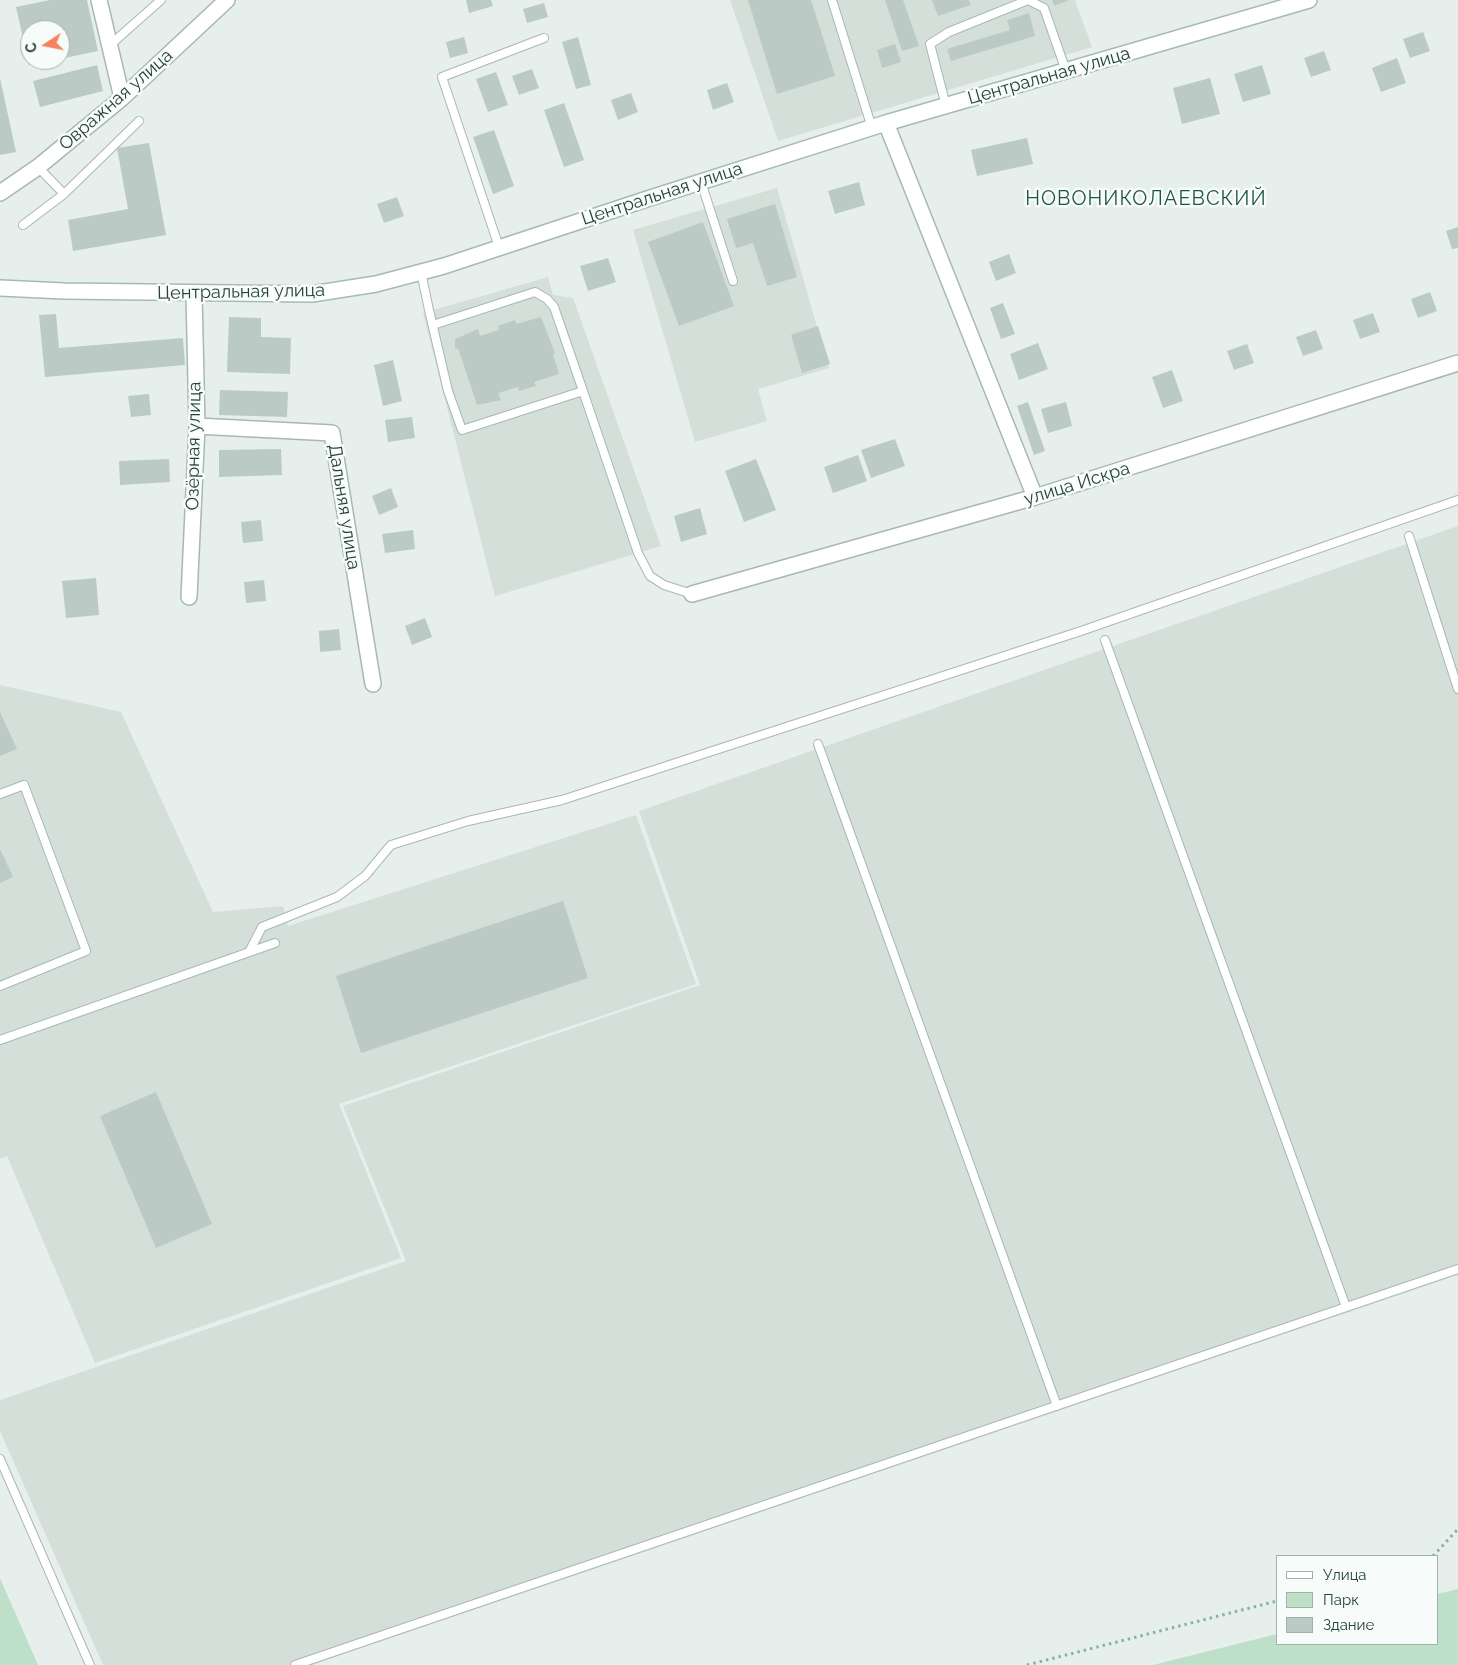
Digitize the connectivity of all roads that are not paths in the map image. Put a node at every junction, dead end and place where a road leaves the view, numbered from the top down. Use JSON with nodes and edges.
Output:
{"nodes":[{"id":1,"x":98,"y":0,"type":"edge"},
{"id":2,"x":161,"y":0,"type":"edge"},
{"id":3,"x":227,"y":0,"type":"edge"},
{"id":4,"x":832,"y":0,"type":"edge"},
{"id":5,"x":1310,"y":0,"type":"edge"},
{"id":6,"x":1293,"y":2,"type":"edge"},
{"id":7,"x":544,"y":38,"type":"dead end"},
{"id":8,"x":109,"y":46,"type":"junction"},
{"id":9,"x":1066,"y":71,"type":"junction"},
{"id":10,"x":122,"y":98,"type":"junction"},
{"id":11,"x":946,"y":106,"type":"junction"},
{"id":12,"x":139,"y":121,"type":"dead end"},
{"id":13,"x":879,"y":126,"type":"junction"},
{"id":14,"x":38,"y":167,"type":"junction"},
{"id":15,"x":701,"y":182,"type":"junction"},
{"id":16,"x":0,"y":193,"type":"edge"},
{"id":17,"x":64,"y":194,"type":"junction"},
{"id":18,"x":23,"y":225,"type":"dead end"},
{"id":19,"x":499,"y":247,"type":"junction"},
{"id":20,"x":421,"y":272,"type":"junction"},
{"id":21,"x":733,"y":280,"type":"dead end"},
{"id":22,"x":0,"y":288,"type":"edge"},
{"id":23,"x":194,"y":294,"type":"junction"},
{"id":24,"x":433,"y":325,"type":"junction"},
{"id":25,"x":1458,"y":363,"type":"edge"},
{"id":26,"x":583,"y":391,"type":"junction"},
{"id":27,"x":197,"y":426,"type":"junction"},
{"id":28,"x":1035,"y":498,"type":"junction"},
{"id":29,"x":1458,"y":500,"type":"edge"},
{"id":30,"x":1409,"y":536,"type":"dead end"},
{"id":31,"x":692,"y":594,"type":"joint"},
{"id":32,"x":188,"y":597,"type":"dead end"},
{"id":33,"x":1105,"y":640,"type":"dead end"},
{"id":34,"x":373,"y":684,"type":"dead end"},
{"id":35,"x":1458,"y":689,"type":"edge"},
{"id":36,"x":818,"y":744,"type":"dead end"},
{"id":37,"x":0,"y":794,"type":"edge"},
{"id":38,"x":275,"y":942,"type":"dead end"},
{"id":39,"x":250,"y":952,"type":"junction"},
{"id":40,"x":0,"y":986,"type":"edge"},
{"id":41,"x":0,"y":1040,"type":"edge"},
{"id":42,"x":1458,"y":1269,"type":"edge"},
{"id":43,"x":1346,"y":1307,"type":"junction"},
{"id":44,"x":1057,"y":1406,"type":"junction"},
{"id":45,"x":0,"y":1459,"type":"edge"},
{"id":46,"x":90,"y":1665,"type":"edge"},
{"id":47,"x":295,"y":1665,"type":"edge"}],
"edges":[{"from":1,"to":8,"type":"street"},
{"from":2,"to":8,"type":"lane"},
{"from":3,"to":10,"type":"street","name":"Овражная улица"},
{"from":4,"to":13,"type":"lane"},
{"from":5,"to":6,"type":"street","name":"Центральная улица"},
{"from":6,"to":9,"type":"street","name":"Центральная улица"},
{"from":7,"to":19,"type":"lane"},
{"from":8,"to":10,"type":"street"},
{"from":9,"to":11,"type":"street","name":"Центральная улица"},
{"from":9,"to":11,"type":"lane"},
{"from":10,"to":14,"type":"street","name":"Овражная улица"},
{"from":11,"to":13,"type":"street","name":"Центральная улица"},
{"from":12,"to":17,"type":"lane"},
{"from":13,"to":15,"type":"street","name":"Центральная улица"},
{"from":13,"to":28,"type":"street"},
{"from":14,"to":16,"type":"street","name":"Овражная улица"},
{"from":14,"to":17,"type":"lane"},
{"from":15,"to":19,"type":"street","name":"Центральная улица"},
{"from":15,"to":21,"type":"lane"},
{"from":17,"to":18,"type":"lane"},
{"from":19,"to":20,"type":"street","name":"Центральная улица"},
{"from":20,"to":23,"type":"street","name":"Центральная улица"},
{"from":20,"to":24,"type":"lane"},
{"from":22,"to":23,"type":"street","name":"Центральная улица"},
{"from":23,"to":27,"type":"street","name":"Озёрная улица"},
{"from":24,"to":26,"type":"lane"},
{"from":24,"to":26,"type":"lane"},
{"from":25,"to":28,"type":"street","name":"улица Искра"},
{"from":26,"to":31,"type":"lane"},
{"from":27,"to":32,"type":"street","name":"Озёрная улица"},
{"from":27,"to":34,"type":"street","name":"Дальняя улица"},
{"from":28,"to":31,"type":"street","name":"улица Искра"},
{"from":29,"to":39,"type":"lane"},
{"from":30,"to":35,"type":"lane"},
{"from":33,"to":43,"type":"lane"},
{"from":36,"to":44,"type":"lane"},
{"from":37,"to":40,"type":"lane"},
{"from":38,"to":39,"type":"lane"},
{"from":39,"to":41,"type":"lane"},
{"from":42,"to":43,"type":"lane"},
{"from":43,"to":44,"type":"lane"},
{"from":44,"to":47,"type":"lane"},
{"from":45,"to":46,"type":"lane"}]}
